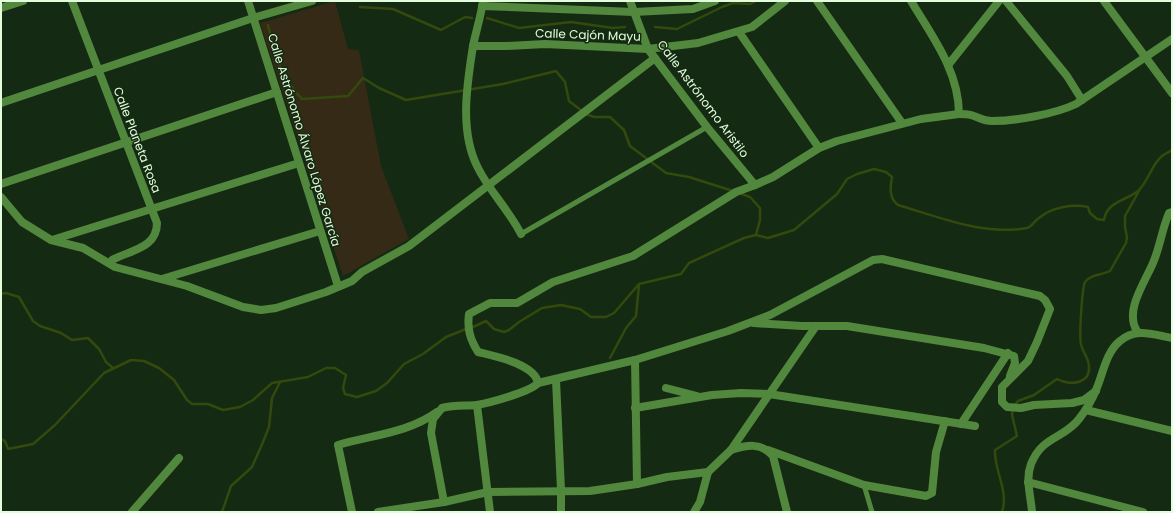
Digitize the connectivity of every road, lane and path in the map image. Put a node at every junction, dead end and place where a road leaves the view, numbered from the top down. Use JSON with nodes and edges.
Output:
{"nodes":[{"id":1,"x":23,"y":1,"type":"edge"},
{"id":2,"x":72,"y":1,"type":"edge"},
{"id":3,"x":248,"y":1,"type":"edge"},
{"id":4,"x":312,"y":1,"type":"edge"},
{"id":5,"x":630,"y":1,"type":"edge"},
{"id":6,"x":715,"y":1,"type":"edge"},
{"id":7,"x":785,"y":1,"type":"edge"},
{"id":8,"x":817,"y":1,"type":"edge"},
{"id":9,"x":911,"y":1,"type":"edge"},
{"id":10,"x":999,"y":1,"type":"edge"},
{"id":11,"x":1006,"y":1,"type":"edge"},
{"id":12,"x":1104,"y":1,"type":"edge"},
{"id":13,"x":482,"y":4,"type":"edge"},
{"id":14,"x":1,"y":8,"type":"edge"},
{"id":15,"x":634,"y":12,"type":"junction"},
{"id":16,"x":253,"y":18,"type":"junction"},
{"id":17,"x":739,"y":32,"type":"junction"},
{"id":18,"x":1172,"y":38,"type":"edge"},
{"id":19,"x":473,"y":46,"type":"junction"},
{"id":20,"x":648,"y":49,"type":"junction"},
{"id":21,"x":1145,"y":56,"type":"junction"},
{"id":22,"x":654,"y":58,"type":"junction"},
{"id":23,"x":949,"y":64,"type":"junction"},
{"id":24,"x":97,"y":70,"type":"junction"},
{"id":25,"x":276,"y":92,"type":"junction"},
{"id":26,"x":1172,"y":93,"type":"edge"},
{"id":27,"x":1082,"y":100,"type":"junction"},
{"id":28,"x":1,"y":103,"type":"edge"},
{"id":29,"x":959,"y":114,"type":"junction"},
{"id":30,"x":902,"y":123,"type":"junction"},
{"id":31,"x":707,"y":127,"type":"junction"},
{"id":32,"x":125,"y":142,"type":"junction"},
{"id":33,"x":819,"y":148,"type":"junction"},
{"id":34,"x":299,"y":163,"type":"junction"},
{"id":35,"x":1,"y":184,"type":"edge"},
{"id":36,"x":488,"y":185,"type":"junction"},
{"id":37,"x":755,"y":185,"type":"junction"},
{"id":38,"x":1,"y":197,"type":"edge"},
{"id":39,"x":151,"y":208,"type":"junction"},
{"id":40,"x":1172,"y":212,"type":"edge"},
{"id":41,"x":320,"y":231,"type":"junction"},
{"id":42,"x":521,"y":234,"type":"joint"},
{"id":43,"x":52,"y":240,"type":"junction"},
{"id":44,"x":111,"y":264,"type":"junction"},
{"id":45,"x":162,"y":279,"type":"junction"},
{"id":46,"x":338,"y":286,"type":"junction"},
{"id":47,"x":748,"y":323,"type":"junction"},
{"id":48,"x":791,"y":325,"type":"junction"},
{"id":49,"x":816,"y":326,"type":"junction"},
{"id":50,"x":1138,"y":332,"type":"junction"},
{"id":51,"x":1172,"y":338,"type":"edge"},
{"id":52,"x":803,"y":344,"type":"junction"},
{"id":53,"x":1008,"y":353,"type":"junction"},
{"id":54,"x":635,"y":360,"type":"junction"},
{"id":55,"x":556,"y":380,"type":"junction"},
{"id":56,"x":1008,"y":381,"type":"junction"},
{"id":57,"x":538,"y":383,"type":"junction"},
{"id":58,"x":666,"y":388,"type":"dead end"},
{"id":59,"x":1096,"y":391,"type":"junction"},
{"id":60,"x":769,"y":394,"type":"junction"},
{"id":61,"x":699,"y":396,"type":"junction"},
{"id":62,"x":477,"y":405,"type":"junction"},
{"id":63,"x":635,"y":408,"type":"junction"},
{"id":64,"x":1086,"y":410,"type":"junction"},
{"id":65,"x":437,"y":412,"type":"junction"},
{"id":66,"x":945,"y":422,"type":"junction"},
{"id":67,"x":960,"y":424,"type":"junction"},
{"id":68,"x":975,"y":426,"type":"dead end"},
{"id":69,"x":1172,"y":431,"type":"edge"},
{"id":70,"x":731,"y":450,"type":"junction"},
{"id":71,"x":768,"y":450,"type":"junction"},
{"id":72,"x":179,"y":458,"type":"dead end"},
{"id":73,"x":708,"y":472,"type":"junction"},
{"id":74,"x":1028,"y":482,"type":"junction"},
{"id":75,"x":637,"y":484,"type":"junction"},
{"id":76,"x":864,"y":485,"type":"junction"},
{"id":77,"x":561,"y":490,"type":"junction"},
{"id":78,"x":488,"y":492,"type":"junction"},
{"id":79,"x":444,"y":502,"type":"junction"},
{"id":80,"x":132,"y":512,"type":"edge"},
{"id":81,"x":352,"y":512,"type":"edge"},
{"id":82,"x":378,"y":512,"type":"edge"},
{"id":83,"x":490,"y":512,"type":"edge"},
{"id":84,"x":561,"y":512,"type":"edge"},
{"id":85,"x":694,"y":512,"type":"edge"},
{"id":86,"x":787,"y":512,"type":"edge"},
{"id":87,"x":872,"y":512,"type":"edge"},
{"id":88,"x":1032,"y":512,"type":"edge"},
{"id":89,"x":1143,"y":512,"type":"edge"}],
"edges":[{"from":1,"to":14,"type":"street"},
{"from":2,"to":24,"type":"street","name":"Calle Planeta Rosa"},
{"from":3,"to":16,"type":"street","name":"Calle Astrónomo Álvaro López García"},
{"from":4,"to":16,"type":"street"},
{"from":5,"to":15,"type":"street","name":"Calle Astrónomo Aristilo"},
{"from":6,"to":15,"type":"street","name":"Calle Cajón Mayu"},
{"from":7,"to":17,"type":"street","name":"Calle Cajón Mayu"},
{"from":8,"to":30,"type":"street"},
{"from":9,"to":23,"type":"street"},
{"from":10,"to":23,"type":"street"},
{"from":11,"to":27,"type":"street"},
{"from":12,"to":21,"type":"street"},
{"from":13,"to":15,"type":"street","name":"Calle Cajón Mayu"},
{"from":13,"to":19,"type":"street"},
{"from":15,"to":20,"type":"street","name":"Calle Astrónomo Aristilo"},
{"from":16,"to":24,"type":"street"},
{"from":16,"to":25,"type":"street","name":"Calle Astrónomo Álvaro López García"},
{"from":17,"to":20,"type":"street","name":"Calle Cajón Mayu"},
{"from":17,"to":33,"type":"street"},
{"from":18,"to":21,"type":"street"},
{"from":19,"to":20,"type":"street","name":"Calle Cajón Mayu"},
{"from":19,"to":36,"type":"street"},
{"from":20,"to":22,"type":"street","name":"Calle Astrónomo Aristilo"},
{"from":21,"to":26,"type":"street"},
{"from":21,"to":27,"type":"street"},
{"from":22,"to":31,"type":"street","name":"Calle Astrónomo Aristilo"},
{"from":22,"to":36,"type":"street"},
{"from":23,"to":29,"type":"street"},
{"from":24,"to":28,"type":"street"},
{"from":24,"to":32,"type":"street","name":"Calle Planeta Rosa"},
{"from":25,"to":32,"type":"street"},
{"from":25,"to":34,"type":"street","name":"Calle Astrónomo Álvaro López García"},
{"from":27,"to":29,"type":"street"},
{"from":29,"to":30,"type":"street"},
{"from":30,"to":33,"type":"street"},
{"from":31,"to":37,"type":"street","name":"Calle Astrónomo Aristilo"},
{"from":31,"to":42,"type":"lane"},
{"from":32,"to":35,"type":"street"},
{"from":32,"to":39,"type":"street","name":"Calle Planeta Rosa"},
{"from":33,"to":37,"type":"street"},
{"from":34,"to":39,"type":"street"},
{"from":34,"to":41,"type":"street","name":"Calle Astrónomo Álvaro López García"},
{"from":36,"to":42,"type":"street"},
{"from":36,"to":46,"type":"street"},
{"from":37,"to":57,"type":"street"},
{"from":38,"to":43,"type":"street"},
{"from":39,"to":43,"type":"street"},
{"from":39,"to":44,"type":"street","name":"Calle Planeta Rosa"},
{"from":40,"to":50,"type":"street"},
{"from":41,"to":45,"type":"street"},
{"from":41,"to":46,"type":"street","name":"Calle Astrónomo Álvaro López García"},
{"from":43,"to":44,"type":"street"},
{"from":44,"to":45,"type":"street"},
{"from":45,"to":46,"type":"street"},
{"from":47,"to":48,"type":"street"},
{"from":47,"to":54,"type":"street"},
{"from":47,"to":56,"type":"street"},
{"from":48,"to":49,"type":"street"},
{"from":48,"to":52,"type":"street"},
{"from":49,"to":52,"type":"street"},
{"from":49,"to":53,"type":"street"},
{"from":50,"to":51,"type":"street"},
{"from":50,"to":59,"type":"street"},
{"from":52,"to":60,"type":"street"},
{"from":53,"to":56,"type":"street"},
{"from":53,"to":67,"type":"street"},
{"from":54,"to":55,"type":"street"},
{"from":54,"to":63,"type":"street"},
{"from":55,"to":57,"type":"street"},
{"from":55,"to":77,"type":"street"},
{"from":56,"to":59,"type":"street"},
{"from":57,"to":62,"type":"street"},
{"from":58,"to":61,"type":"street"},
{"from":59,"to":64,"type":"street"},
{"from":60,"to":61,"type":"street"},
{"from":60,"to":66,"type":"street"},
{"from":60,"to":70,"type":"street"},
{"from":61,"to":63,"type":"street"},
{"from":62,"to":65,"type":"street"},
{"from":62,"to":78,"type":"street"},
{"from":63,"to":75,"type":"street"},
{"from":64,"to":69,"type":"street"},
{"from":64,"to":74,"type":"street"},
{"from":65,"to":79,"type":"street"},
{"from":65,"to":81,"type":"street"},
{"from":66,"to":67,"type":"street"},
{"from":66,"to":76,"type":"street"},
{"from":67,"to":68,"type":"street"},
{"from":70,"to":71,"type":"street"},
{"from":70,"to":73,"type":"street"},
{"from":71,"to":76,"type":"street"},
{"from":71,"to":86,"type":"street"},
{"from":72,"to":80,"type":"street"},
{"from":73,"to":75,"type":"street"},
{"from":73,"to":85,"type":"street"},
{"from":74,"to":88,"type":"street"},
{"from":74,"to":89,"type":"street"},
{"from":75,"to":77,"type":"street"},
{"from":76,"to":87,"type":"lane"},
{"from":77,"to":78,"type":"street"},
{"from":77,"to":84,"type":"street"},
{"from":78,"to":79,"type":"street"},
{"from":78,"to":83,"type":"street"},
{"from":79,"to":82,"type":"street"}]}
